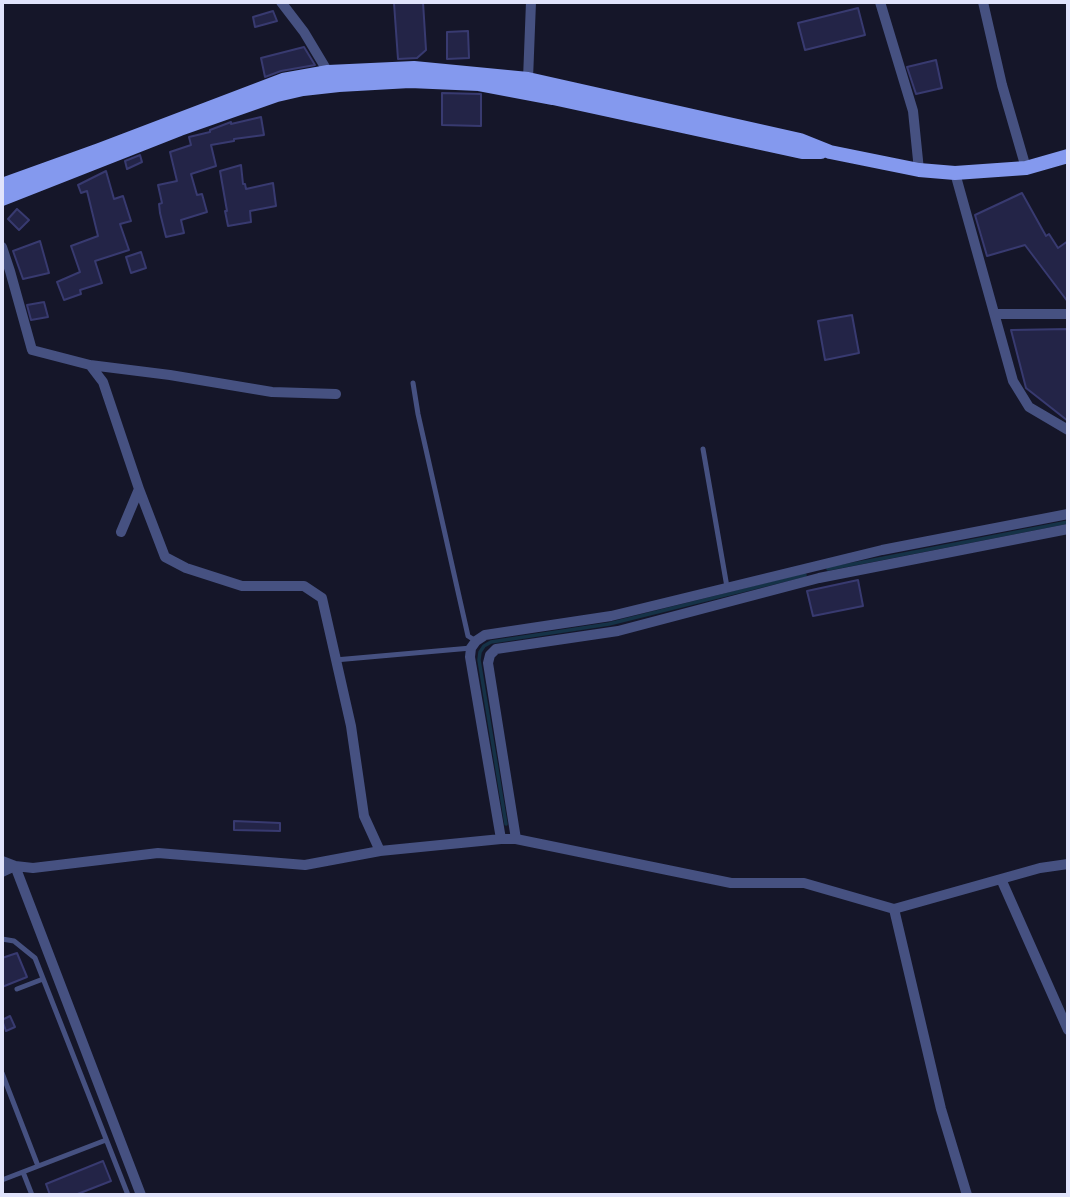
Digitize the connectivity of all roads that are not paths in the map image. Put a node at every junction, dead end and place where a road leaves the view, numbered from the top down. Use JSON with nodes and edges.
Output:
{"nodes":[{"id":1,"x":281,"y":2,"type":"edge"},
{"id":2,"x":531,"y":2,"type":"edge"},
{"id":3,"x":880,"y":2,"type":"edge"},
{"id":4,"x":983,"y":2,"type":"edge"},
{"id":5,"x":328,"y":72,"type":"junction"},
{"id":6,"x":528,"y":79,"type":"junction"},
{"id":7,"x":830,"y":152,"type":"junction"},
{"id":8,"x":1068,"y":156,"type":"edge"},
{"id":9,"x":1026,"y":168,"type":"junction"},
{"id":10,"x":919,"y":170,"type":"junction"},
{"id":11,"x":955,"y":173,"type":"junction"},
{"id":12,"x":2,"y":183,"type":"edge"},
{"id":13,"x":2,"y":199,"type":"edge"},
{"id":14,"x":2,"y":247,"type":"edge"},
{"id":15,"x":995,"y":314,"type":"junction"},
{"id":16,"x":1068,"y":314,"type":"edge"},
{"id":17,"x":90,"y":365,"type":"junction"},
{"id":18,"x":413,"y":383,"type":"dead end"},
{"id":19,"x":336,"y":394,"type":"dead end"},
{"id":20,"x":1068,"y":430,"type":"edge"},
{"id":21,"x":703,"y":449,"type":"dead end"},
{"id":22,"x":139,"y":489,"type":"junction"},
{"id":23,"x":1068,"y":514,"type":"edge"},
{"id":24,"x":1068,"y":529,"type":"edge"},
{"id":25,"x":121,"y":532,"type":"dead end"},
{"id":26,"x":816,"y":565,"type":"junction"},
{"id":27,"x":819,"y":579,"type":"junction"},
{"id":28,"x":727,"y":587,"type":"junction"},
{"id":29,"x":473,"y":644,"type":"junction"},
{"id":30,"x":335,"y":660,"type":"junction"},
{"id":31,"x":501,"y":839,"type":"junction"},
{"id":32,"x":516,"y":839,"type":"junction"},
{"id":33,"x":380,"y":852,"type":"junction"},
{"id":34,"x":2,"y":861,"type":"edge"},
{"id":35,"x":1068,"y":864,"type":"edge"},
{"id":36,"x":15,"y":866,"type":"junction"},
{"id":37,"x":2,"y":872,"type":"edge"},
{"id":38,"x":1001,"y":879,"type":"junction"},
{"id":39,"x":894,"y":909,"type":"junction"},
{"id":40,"x":2,"y":939,"type":"edge"},
{"id":41,"x":43,"y":979,"type":"junction"},
{"id":42,"x":17,"y":989,"type":"dead end"},
{"id":43,"x":1068,"y":1030,"type":"edge"},
{"id":44,"x":2,"y":1073,"type":"edge"},
{"id":45,"x":106,"y":1140,"type":"junction"},
{"id":46,"x":38,"y":1166,"type":"junction"},
{"id":47,"x":23,"y":1172,"type":"junction"},
{"id":48,"x":2,"y":1180,"type":"edge"},
{"id":49,"x":32,"y":1195,"type":"edge"},
{"id":50,"x":128,"y":1195,"type":"edge"},
{"id":51,"x":141,"y":1195,"type":"edge"},
{"id":52,"x":967,"y":1195,"type":"edge"}],
"edges":[{"from":1,"to":5,"type":"street"},
{"from":2,"to":6,"type":"street"},
{"from":3,"to":10,"type":"street"},
{"from":4,"to":9,"type":"street"},
{"from":5,"to":6,"type":"main road"},
{"from":5,"to":12,"type":"main road"},
{"from":6,"to":7,"type":"main road"},
{"from":7,"to":10,"type":"main road"},
{"from":7,"to":13,"type":"main road"},
{"from":8,"to":9,"type":"main road"},
{"from":9,"to":11,"type":"main road"},
{"from":10,"to":11,"type":"main road"},
{"from":11,"to":15,"type":"street"},
{"from":14,"to":17,"type":"street"},
{"from":15,"to":16,"type":"street"},
{"from":15,"to":20,"type":"street"},
{"from":17,"to":19,"type":"street"},
{"from":17,"to":22,"type":"street"},
{"from":18,"to":29,"type":"lane"},
{"from":21,"to":28,"type":"lane"},
{"from":22,"to":25,"type":"street"},
{"from":22,"to":30,"type":"street"},
{"from":23,"to":26,"type":"street"},
{"from":24,"to":27,"type":"street"},
{"from":26,"to":27,"type":"street"},
{"from":26,"to":28,"type":"street"},
{"from":27,"to":32,"type":"street"},
{"from":28,"to":29,"type":"street"},
{"from":29,"to":30,"type":"lane"},
{"from":29,"to":31,"type":"street"},
{"from":30,"to":33,"type":"street"},
{"from":31,"to":32,"type":"street"},
{"from":31,"to":33,"type":"street"},
{"from":32,"to":39,"type":"street"},
{"from":33,"to":36,"type":"street"},
{"from":34,"to":36,"type":"street"},
{"from":35,"to":38,"type":"street"},
{"from":36,"to":37,"type":"street"},
{"from":36,"to":51,"type":"street"},
{"from":38,"to":39,"type":"street"},
{"from":38,"to":43,"type":"street"},
{"from":39,"to":52,"type":"street"},
{"from":40,"to":41,"type":"lane"},
{"from":41,"to":42,"type":"lane"},
{"from":41,"to":45,"type":"lane"},
{"from":44,"to":46,"type":"lane"},
{"from":45,"to":46,"type":"lane"},
{"from":45,"to":50,"type":"lane"},
{"from":46,"to":47,"type":"lane"},
{"from":47,"to":48,"type":"lane"},
{"from":47,"to":49,"type":"lane"}]}
